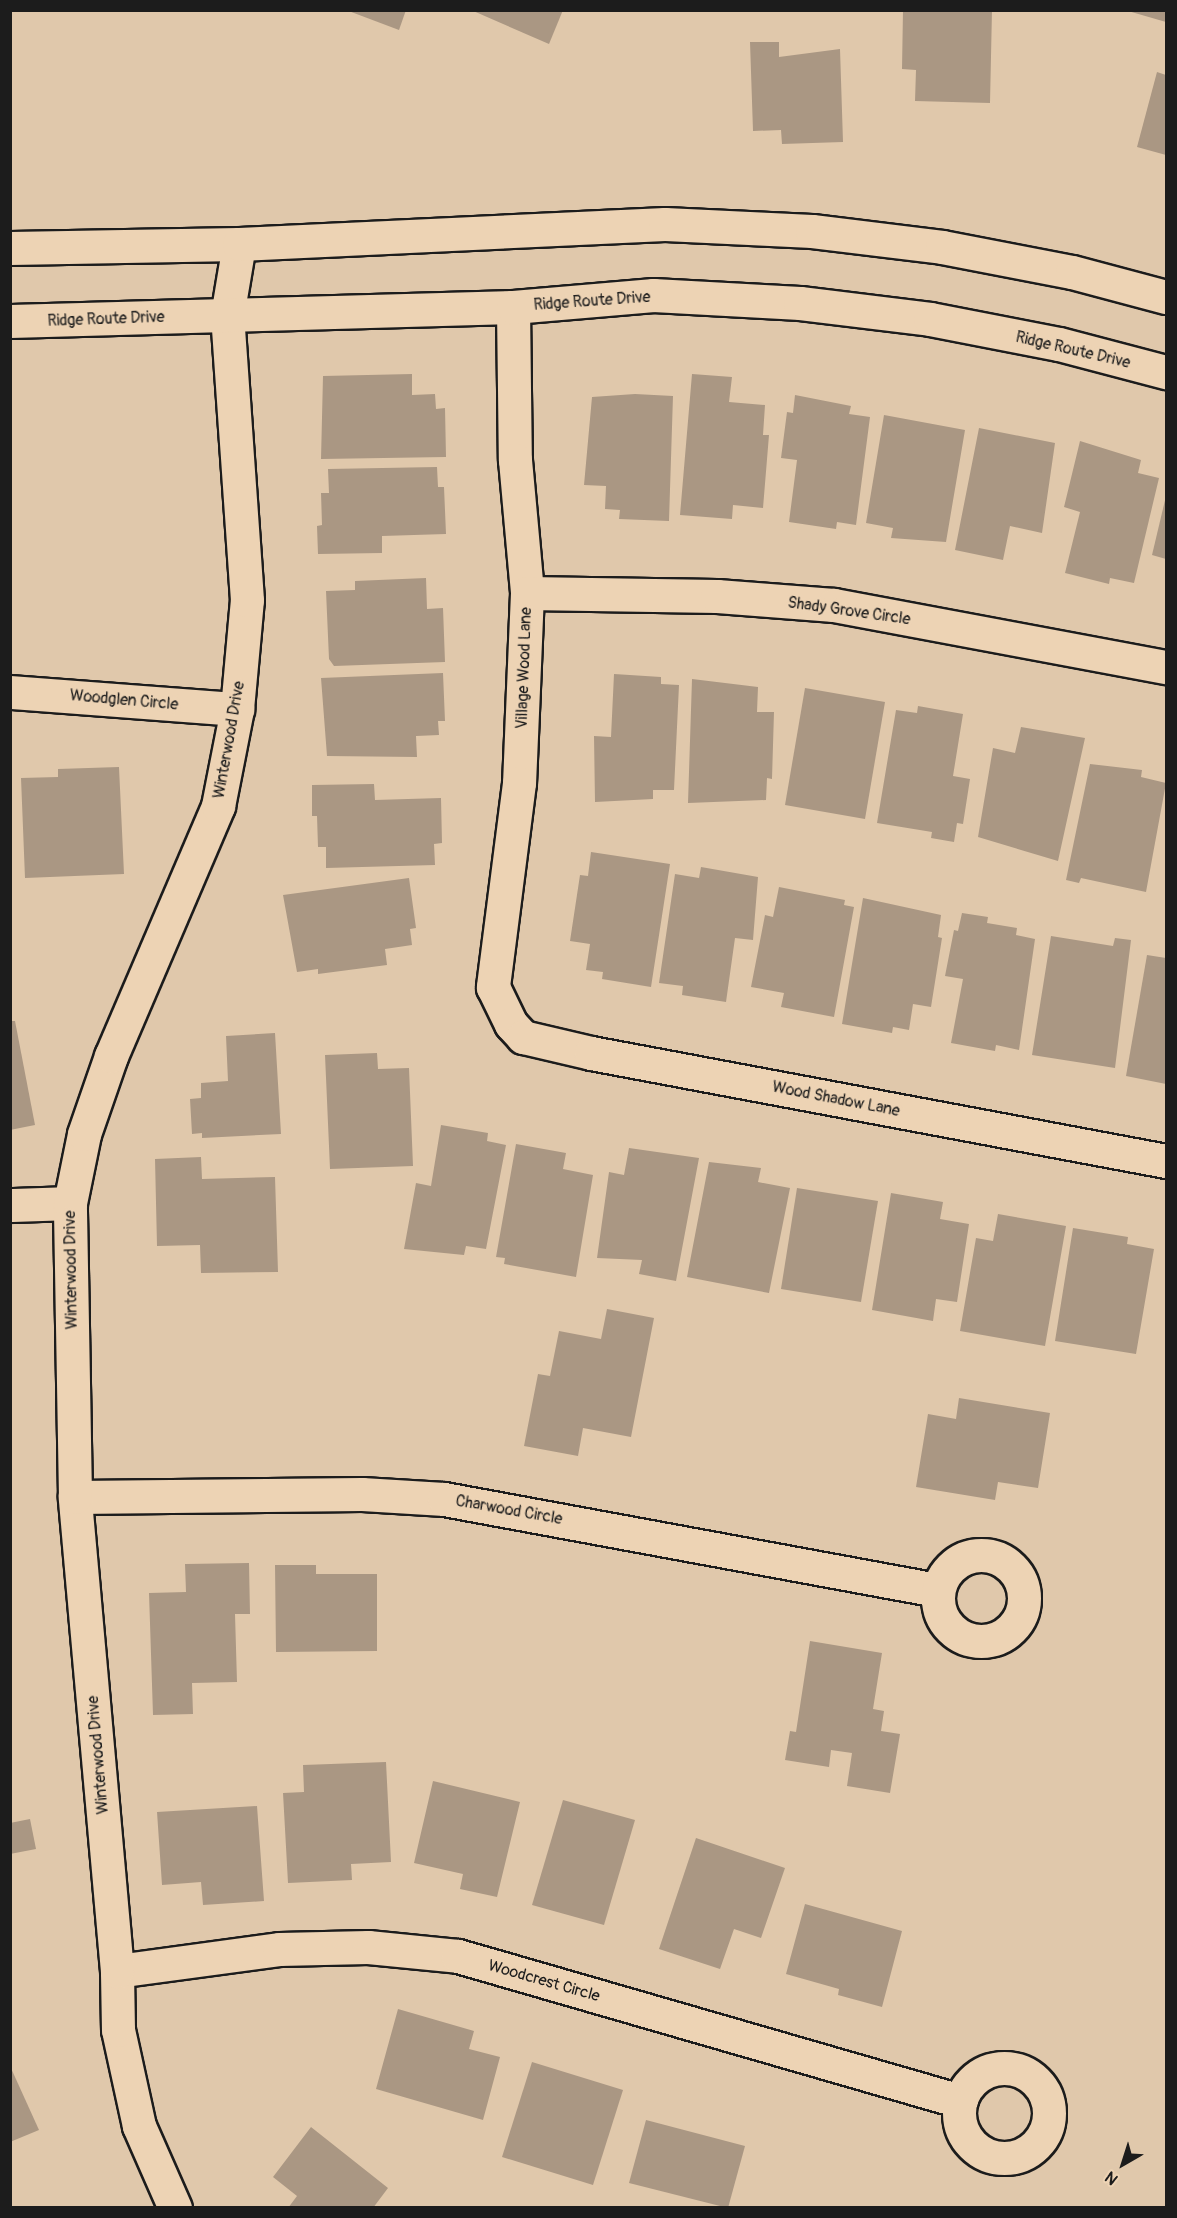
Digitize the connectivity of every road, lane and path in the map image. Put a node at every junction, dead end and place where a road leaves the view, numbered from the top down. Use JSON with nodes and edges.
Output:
{"nodes":[{"id":1,"x":239,"y":244,"type":"junction"},
{"id":2,"x":10,"y":248,"type":"edge"},
{"id":3,"x":1167,"y":297,"type":"edge"},
{"id":4,"x":513,"y":307,"type":"junction"},
{"id":5,"x":227,"y":316,"type":"junction"},
{"id":6,"x":10,"y":321,"type":"edge"},
{"id":7,"x":1167,"y":372,"type":"edge"},
{"id":8,"x":527,"y":593,"type":"junction"},
{"id":9,"x":1167,"y":667,"type":"edge"},
{"id":10,"x":10,"y":692,"type":"edge"},
{"id":11,"x":237,"y":709,"type":"junction"},
{"id":12,"x":511,"y":1024,"type":"joint"},
{"id":13,"x":1167,"y":1161,"type":"edge"},
{"id":14,"x":70,"y":1203,"type":"junction"},
{"id":15,"x":10,"y":1205,"type":"edge"},
{"id":16,"x":75,"y":1497,"type":"junction"},
{"id":17,"x":938,"y":1590,"type":"dead end"},
{"id":18,"x":117,"y":1971,"type":"junction"},
{"id":19,"x":960,"y":2101,"type":"dead end"},
{"id":20,"x":175,"y":2208,"type":"edge"}],
"edges":[{"from":1,"to":2,"type":"street"},
{"from":1,"to":3,"type":"street"},
{"from":1,"to":5,"type":"street","name":"Winterwood Drive"},
{"from":4,"to":5,"type":"street","name":"Ridge Route Drive"},
{"from":4,"to":7,"type":"street","name":"Ridge Route Drive"},
{"from":4,"to":8,"type":"street","name":"Village Wood Lane"},
{"from":5,"to":6,"type":"street","name":"Ridge Route Drive"},
{"from":5,"to":11,"type":"street","name":"Winterwood Drive"},
{"from":8,"to":9,"type":"street","name":"Shady Grove Circle"},
{"from":8,"to":12,"type":"street","name":"Village Wood Lane"},
{"from":10,"to":11,"type":"street","name":"Woodglen Circle"},
{"from":11,"to":14,"type":"street","name":"Winterwood Drive"},
{"from":12,"to":13,"type":"street","name":"Wood Shadow Lane"},
{"from":14,"to":15,"type":"street"},
{"from":14,"to":16,"type":"street","name":"Winterwood Drive"},
{"from":16,"to":17,"type":"street","name":"Charwood Circle"},
{"from":16,"to":18,"type":"street","name":"Winterwood Drive"},
{"from":18,"to":19,"type":"street","name":"Woodcrest Circle"},
{"from":18,"to":20,"type":"street","name":"Winterwood Drive"}]}
